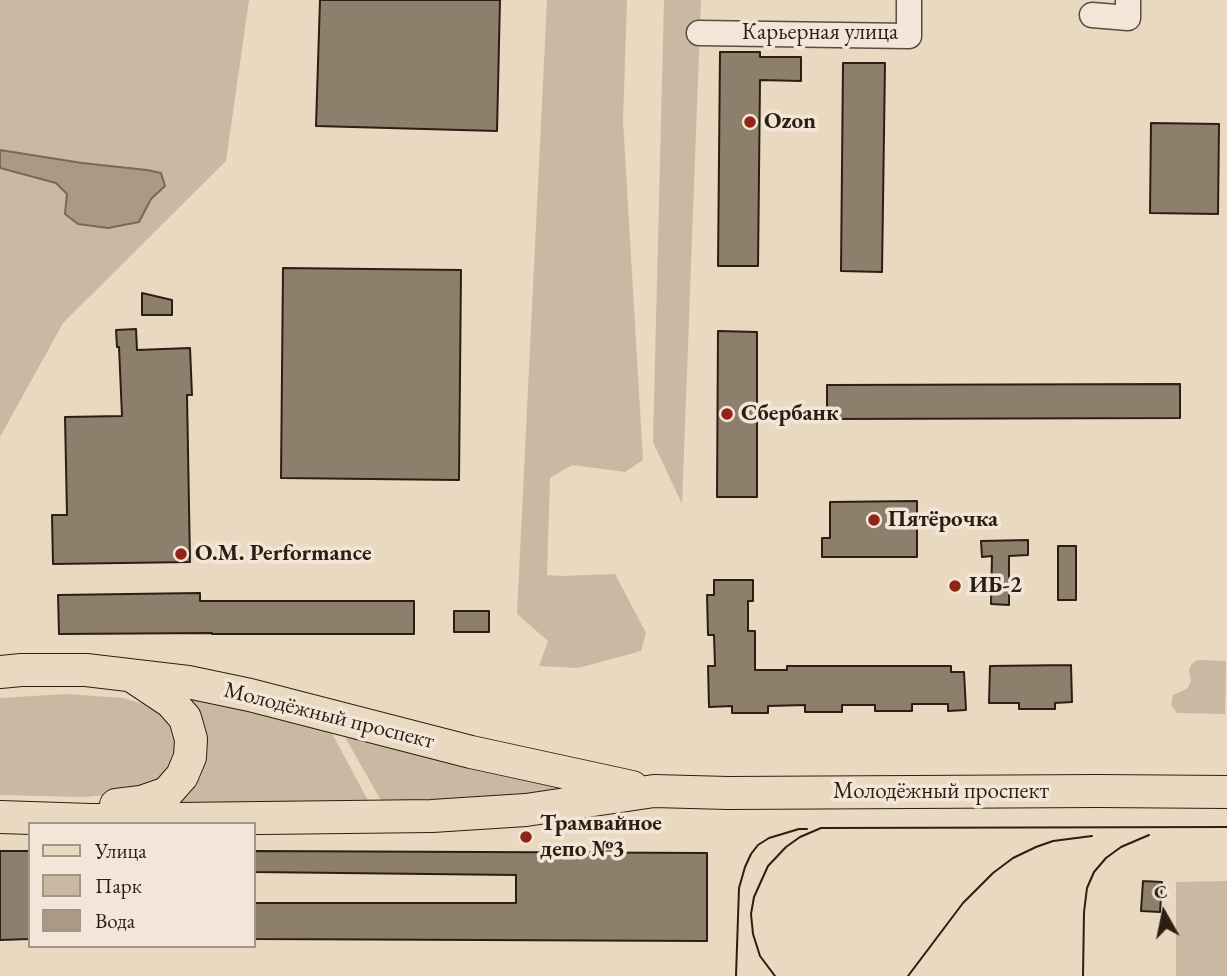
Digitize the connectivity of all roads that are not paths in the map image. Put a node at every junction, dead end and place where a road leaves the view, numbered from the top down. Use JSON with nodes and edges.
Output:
{"nodes":[{"id":1,"x":909,"y":0,"type":"edge"},
{"id":2,"x":1128,"y":0,"type":"edge"},
{"id":3,"x":1092,"y":15,"type":"dead end"},
{"id":4,"x":699,"y":33,"type":"dead end"},
{"id":5,"x":0,"y":672,"type":"edge"},
{"id":6,"x":131,"y":676,"type":"junction"},
{"id":7,"x":654,"y":792,"type":"junction"},
{"id":8,"x":1227,"y":792,"type":"edge"},
{"id":9,"x":0,"y":817,"type":"edge"},
{"id":10,"x":61,"y":820,"type":"junction"}],
"edges":[{"from":1,"to":4,"type":"street","name":"Карьерная улица"},
{"from":2,"to":3,"type":"street"},
{"from":5,"to":6,"type":"main road","name":"Молодёжный проспект"},
{"from":6,"to":7,"type":"main road","name":"Молодёжный проспект"},
{"from":6,"to":10,"type":"main road"},
{"from":7,"to":8,"type":"main road","name":"Молодёжный проспект"},
{"from":7,"to":10,"type":"main road","name":"Молодёжный проспект"},
{"from":9,"to":10,"type":"main road","name":"Молодёжный проспект"}]}
